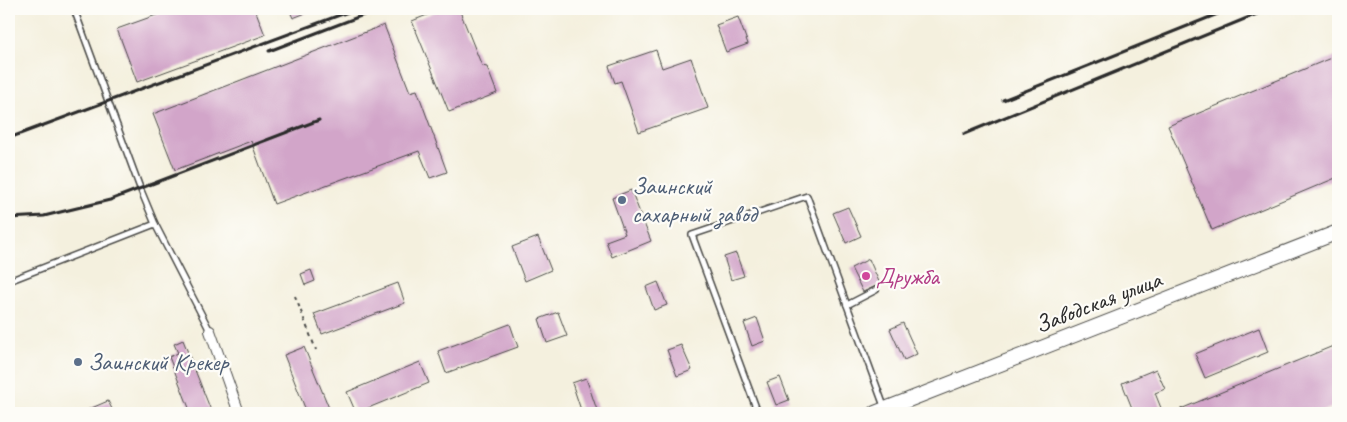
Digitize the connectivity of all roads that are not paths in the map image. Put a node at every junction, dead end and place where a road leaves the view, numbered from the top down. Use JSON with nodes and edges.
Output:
{"nodes":[{"id":1,"x":74,"y":9,"type":"edge"},
{"id":2,"x":155,"y":224,"type":"junction"},
{"id":3,"x":1338,"y":232,"type":"edge"},
{"id":4,"x":9,"y":281,"type":"edge"},
{"id":5,"x":876,"y":290,"type":"dead end"},
{"id":6,"x":847,"y":305,"type":"junction"},
{"id":7,"x":210,"y":331,"type":"joint"},
{"id":8,"x":880,"y":411,"type":"edge"},
{"id":9,"x":238,"y":413,"type":"edge"},
{"id":10,"x":758,"y":413,"type":"edge"}],
"edges":[{"from":1,"to":2,"type":"lane"},
{"from":2,"to":4,"type":"lane"},
{"from":2,"to":7,"type":"lane"},
{"from":3,"to":8,"type":"main road","name":"Заводская улица"},
{"from":5,"to":6,"type":"lane"},
{"from":6,"to":8,"type":"lane"},
{"from":6,"to":10,"type":"lane"},
{"from":7,"to":9,"type":"street"}]}
